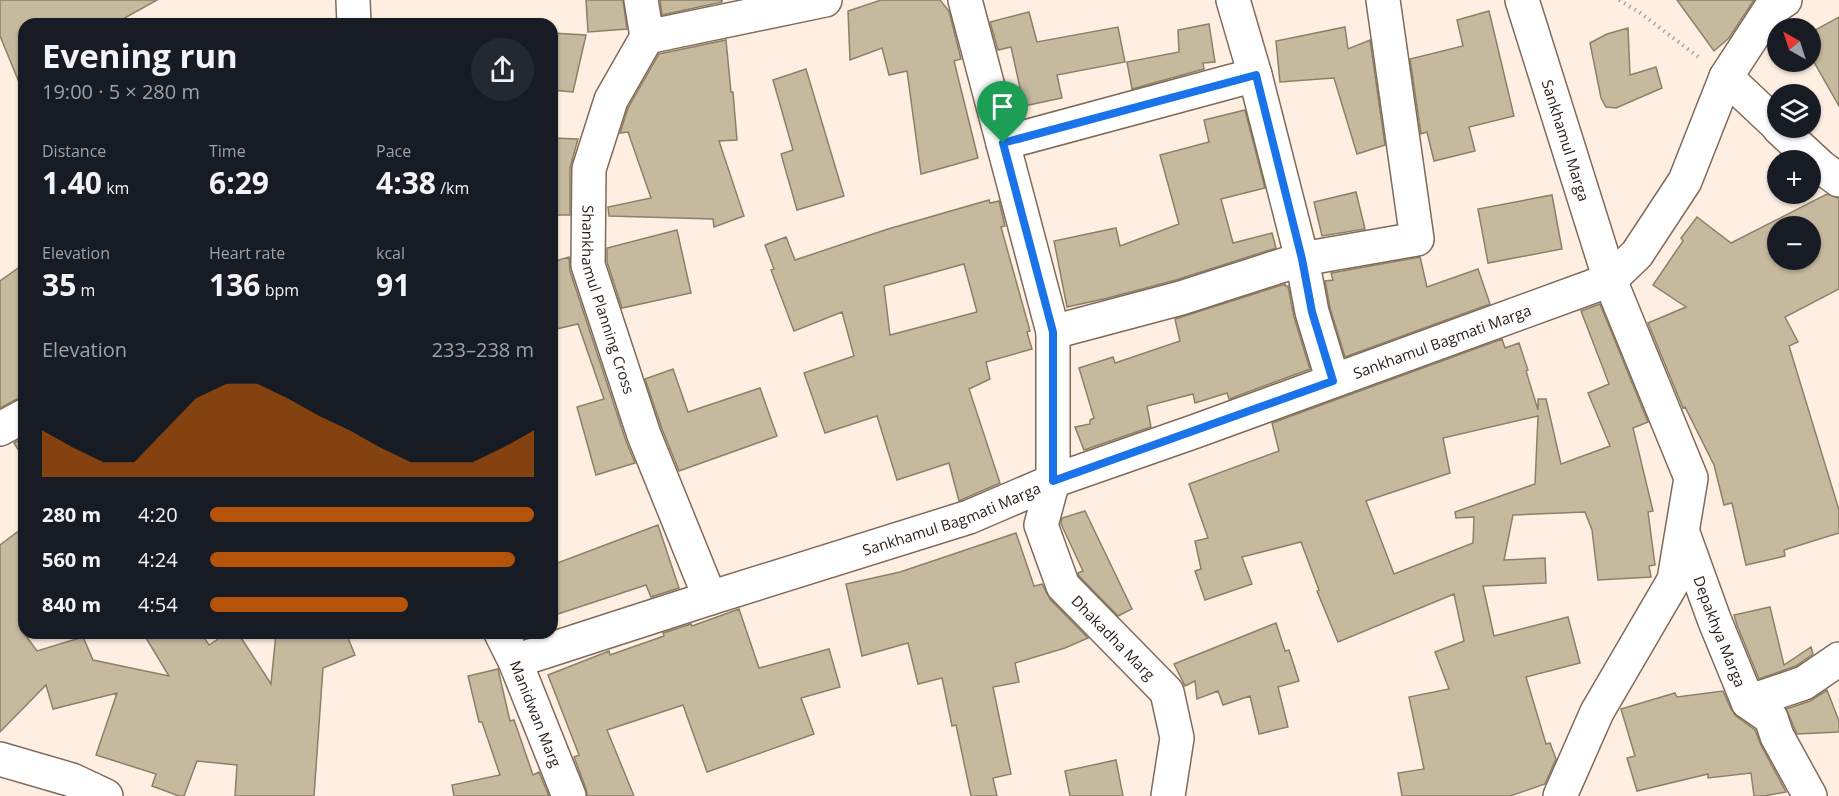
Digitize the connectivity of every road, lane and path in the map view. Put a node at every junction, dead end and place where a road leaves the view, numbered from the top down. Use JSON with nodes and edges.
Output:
{"nodes":[{"id":1,"x":353,"y":0,"type":"edge"},
{"id":2,"x":641,"y":0,"type":"edge"},
{"id":3,"x":825,"y":0,"type":"edge"},
{"id":4,"x":965,"y":0,"type":"edge"},
{"id":5,"x":1233,"y":0,"type":"edge"},
{"id":6,"x":1383,"y":0,"type":"edge"},
{"id":7,"x":1522,"y":0,"type":"edge"},
{"id":8,"x":1619,"y":0,"type":"edge"},
{"id":9,"x":1785,"y":0,"type":"edge"},
{"id":10,"x":354,"y":18,"type":"edge"},
{"id":11,"x":646,"y":37,"type":"junction"},
{"id":12,"x":1256,"y":75,"type":"junction"},
{"id":13,"x":1726,"y":77,"type":"junction"},
{"id":14,"x":1767,"y":116,"type":"edge"},
{"id":15,"x":1790,"y":138,"type":"edge"},
{"id":16,"x":1003,"y":143,"type":"junction"},
{"id":17,"x":1839,"y":180,"type":"edge"},
{"id":18,"x":1302,"y":259,"type":"junction"},
{"id":19,"x":1610,"y":280,"type":"junction"},
{"id":20,"x":1053,"y":332,"type":"junction"},
{"id":21,"x":1333,"y":381,"type":"junction"},
{"id":22,"x":18,"y":419,"type":"edge"},
{"id":23,"x":0,"y":429,"type":"edge"},
{"id":24,"x":1053,"y":481,"type":"junction"},
{"id":25,"x":1683,"y":531,"type":"junction"},
{"id":26,"x":710,"y":598,"type":"junction"},
{"id":27,"x":558,"y":635,"type":"edge"},
{"id":28,"x":541,"y":639,"type":"edge"},
{"id":29,"x":508,"y":647,"type":"edge"},
{"id":30,"x":1839,"y":659,"type":"edge"},
{"id":31,"x":1748,"y":702,"type":"junction"},
{"id":32,"x":0,"y":759,"type":"edge"},
{"id":33,"x":106,"y":796,"type":"edge"},
{"id":34,"x":569,"y":796,"type":"edge"},
{"id":35,"x":1168,"y":796,"type":"edge"},
{"id":36,"x":1560,"y":796,"type":"edge"},
{"id":37,"x":1810,"y":796,"type":"edge"}],
"edges":[{"from":1,"to":10,"type":"street"},
{"from":2,"to":11,"type":"street"},
{"from":3,"to":11,"type":"street"},
{"from":4,"to":16,"type":"street","name":"Dhakadha Marg"},
{"from":5,"to":12,"type":"street"},
{"from":6,"to":18,"type":"street"},
{"from":7,"to":19,"type":"street","name":"Sankhamul Marga"},
{"from":8,"to":13,"type":"path"},
{"from":9,"to":13,"type":"street","name":"Sankhamul Bagmati Marga"},
{"from":11,"to":26,"type":"street","name":"Shankhamul Planning Cross"},
{"from":12,"to":16,"type":"street"},
{"from":12,"to":18,"type":"street"},
{"from":13,"to":14,"type":"street"},
{"from":13,"to":19,"type":"street","name":"Sankhamul Bagmati Marga"},
{"from":15,"to":17,"type":"street"},
{"from":16,"to":20,"type":"street","name":"Dhakadha Marg"},
{"from":18,"to":20,"type":"street"},
{"from":18,"to":21,"type":"street"},
{"from":19,"to":21,"type":"street","name":"Sankhamul Bagmati Marga"},
{"from":19,"to":25,"type":"street","name":"Sankhamul Marga"},
{"from":20,"to":24,"type":"street","name":"Dhakadha Marg"},
{"from":21,"to":24,"type":"street","name":"Sankhamul Bagmati Marga"},
{"from":22,"to":23,"type":"street"},
{"from":24,"to":26,"type":"street","name":"Sankhamul Bagmati Marga"},
{"from":24,"to":35,"type":"street","name":"Dhakadha Marg"},
{"from":25,"to":31,"type":"street","name":"Depakhya Marga"},
{"from":25,"to":36,"type":"street","name":"Sankhamul Marga"},
{"from":26,"to":27,"type":"street","name":"Sankhamul Bagmati Marga"},
{"from":28,"to":29,"type":"street","name":"Sankhamul Bagmati Marga"},
{"from":29,"to":34,"type":"street","name":"Manidwan Marg"},
{"from":30,"to":31,"type":"street","name":"Depakhya Marga"},
{"from":31,"to":37,"type":"street"},
{"from":32,"to":33,"type":"street"}]}
